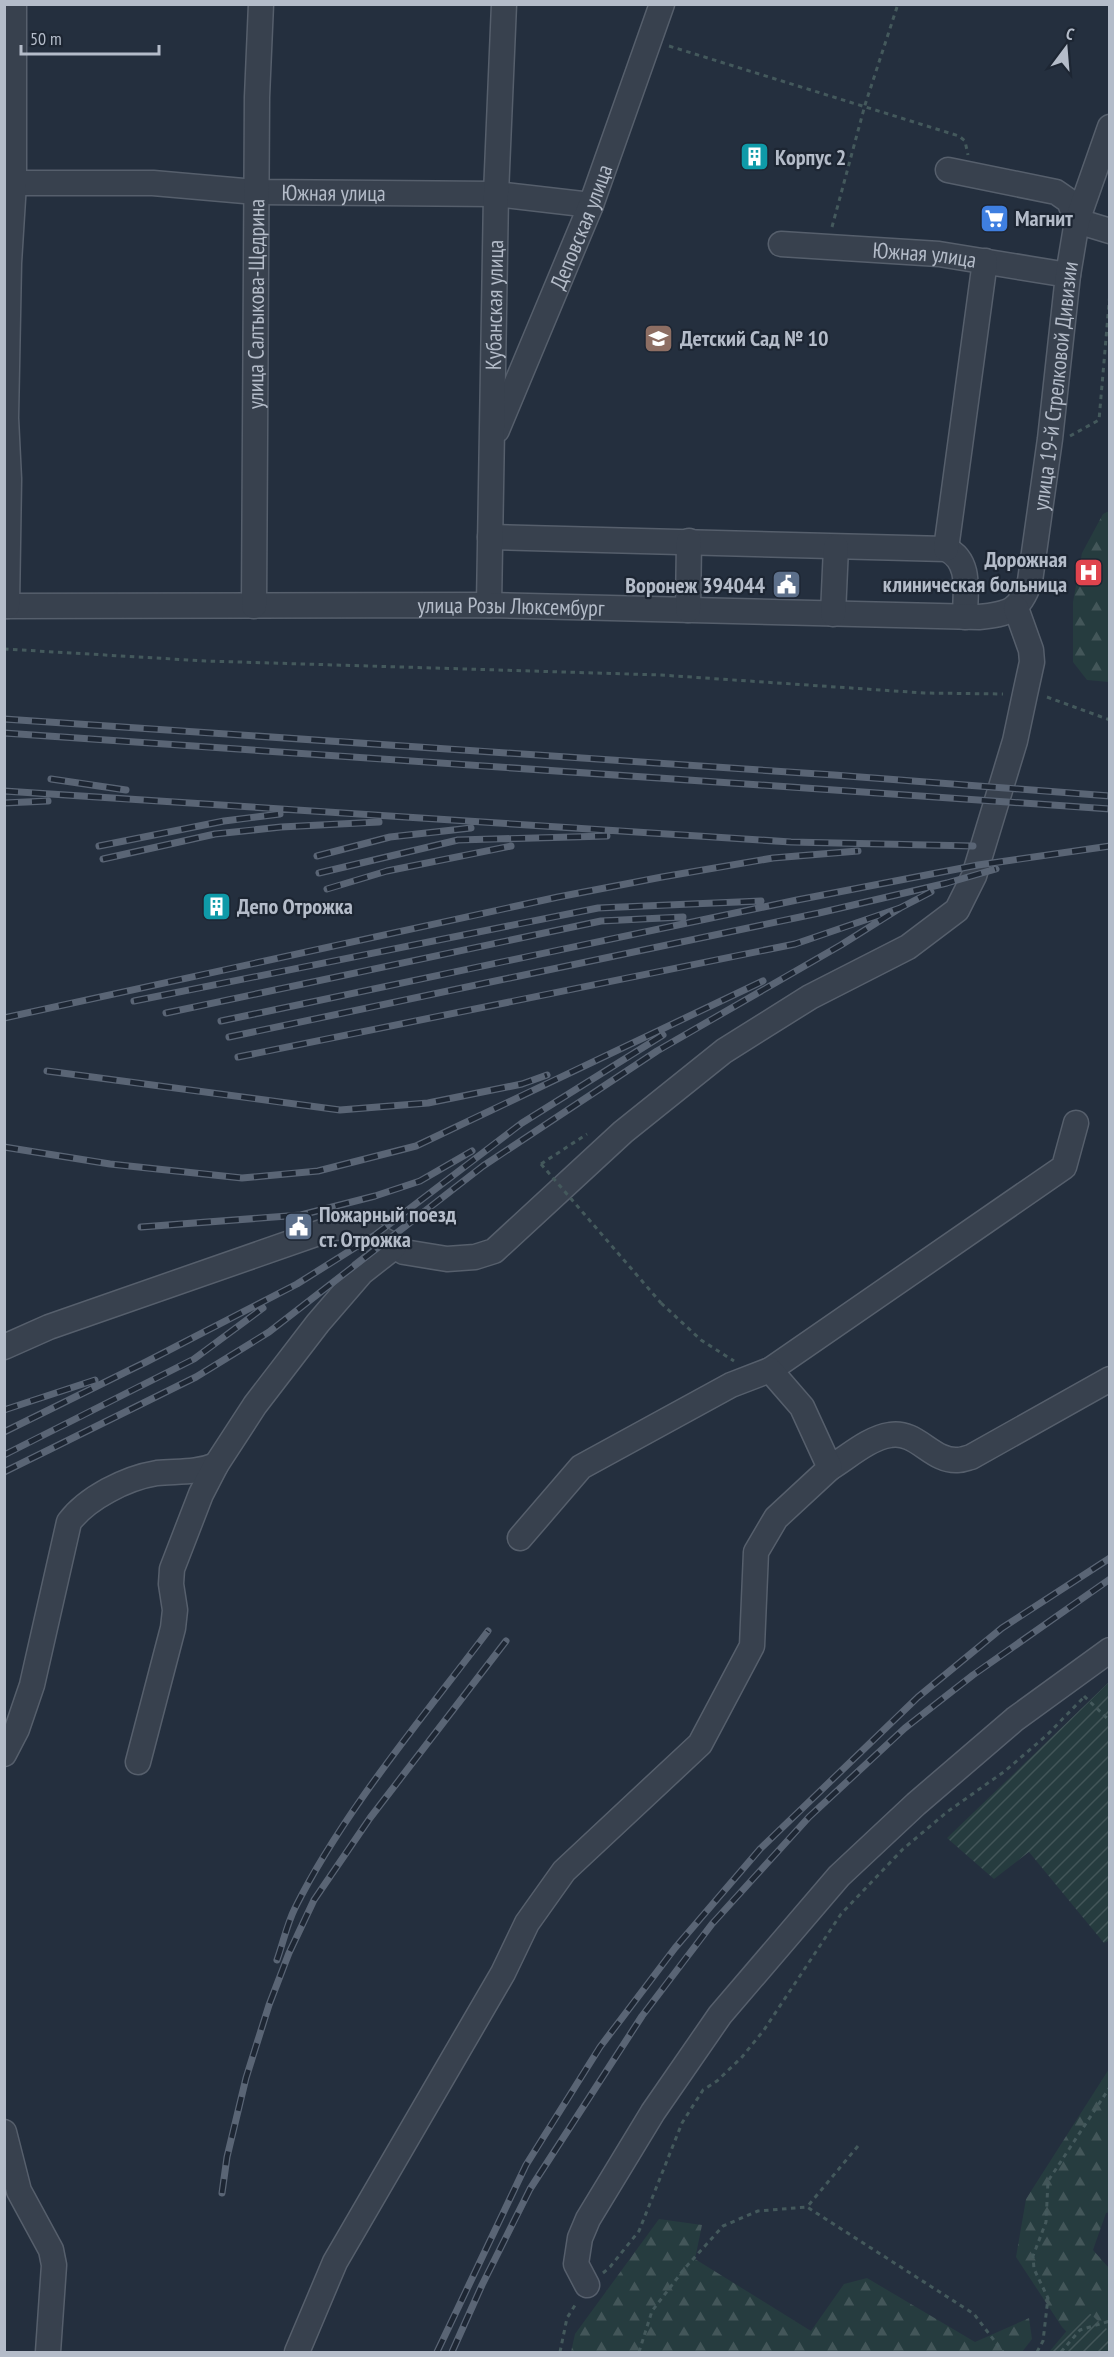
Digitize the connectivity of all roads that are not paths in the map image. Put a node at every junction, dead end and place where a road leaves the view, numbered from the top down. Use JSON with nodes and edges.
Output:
{"nodes":[{"id":1,"x":14,"y":4,"type":"edge"},
{"id":2,"x":261,"y":4,"type":"edge"},
{"id":3,"x":504,"y":4,"type":"edge"},
{"id":4,"x":662,"y":4,"type":"edge"},
{"id":5,"x":1110,"y":127,"type":"edge"},
{"id":6,"x":958,"y":172,"type":"road end"},
{"id":7,"x":9,"y":183,"type":"edge"},
{"id":8,"x":256,"y":192,"type":"junction"},
{"id":9,"x":496,"y":194,"type":"junction"},
{"id":10,"x":591,"y":205,"type":"junction"},
{"id":11,"x":1077,"y":222,"type":"junction"},
{"id":12,"x":1110,"y":231,"type":"edge"},
{"id":13,"x":782,"y":244,"type":"dead end"},
{"id":14,"x":985,"y":261,"type":"junction"},
{"id":15,"x":1068,"y":275,"type":"junction"},
{"id":16,"x":492,"y":444,"type":"junction"},
{"id":17,"x":490,"y":537,"type":"junction"},
{"id":18,"x":689,"y":541,"type":"junction"},
{"id":19,"x":836,"y":547,"type":"junction"},
{"id":20,"x":946,"y":549,"type":"junction"},
{"id":21,"x":489,"y":605,"type":"junction"},
{"id":22,"x":6,"y":606,"type":"edge"},
{"id":23,"x":254,"y":606,"type":"junction"},
{"id":24,"x":1016,"y":608,"type":"junction"},
{"id":25,"x":688,"y":610,"type":"junction"},
{"id":26,"x":833,"y":614,"type":"junction"},
{"id":27,"x":965,"y":617,"type":"junction"},
{"id":28,"x":1076,"y":1124,"type":"dead end"},
{"id":29,"x":394,"y":1247,"type":"junction"},
{"id":30,"x":4,"y":1347,"type":"edge"},
{"id":31,"x":770,"y":1370,"type":"junction"},
{"id":32,"x":1110,"y":1379,"type":"edge"},
{"id":33,"x":216,"y":1465,"type":"junction"},
{"id":34,"x":830,"y":1468,"type":"junction"},
{"id":35,"x":520,"y":1538,"type":"dead end"},
{"id":36,"x":1110,"y":1650,"type":"edge"},
{"id":37,"x":4,"y":1754,"type":"edge"},
{"id":38,"x":138,"y":1762,"type":"dead end"},
{"id":39,"x":4,"y":2132,"type":"edge"},
{"id":40,"x":587,"y":2285,"type":"road end"},
{"id":41,"x":48,"y":2352,"type":"edge"},
{"id":42,"x":297,"y":2352,"type":"edge"}],
"edges":[{"from":1,"to":7,"type":"street"},
{"from":2,"to":8,"type":"street","name":"улица Салтыкова-Щедрина"},
{"from":3,"to":9,"type":"street","name":"Кубанская улица"},
{"from":4,"to":10,"type":"street","name":"Деповская улица"},
{"from":5,"to":11,"type":"street","name":"улица 19-й Стрелковой Дивизии"},
{"from":6,"to":11,"type":"street"},
{"from":7,"to":8,"type":"street","name":"Южная улица"},
{"from":7,"to":22,"type":"street"},
{"from":8,"to":9,"type":"street","name":"Южная улица"},
{"from":8,"to":23,"type":"street","name":"улица Салтыкова-Щедрина"},
{"from":9,"to":10,"type":"street","name":"Южная улица"},
{"from":9,"to":16,"type":"street","name":"Кубанская улица"},
{"from":10,"to":16,"type":"street","name":"Деповская улица"},
{"from":11,"to":12,"type":"street"},
{"from":11,"to":15,"type":"street","name":"улица 19-й Стрелковой Дивизии"},
{"from":13,"to":14,"type":"street","name":"Южная улица"},
{"from":14,"to":15,"type":"street","name":"Южная улица"},
{"from":14,"to":20,"type":"street"},
{"from":15,"to":24,"type":"street","name":"улица 19-й Стрелковой Дивизии"},
{"from":16,"to":17,"type":"street","name":"Кубанская улица"},
{"from":17,"to":18,"type":"street"},
{"from":17,"to":21,"type":"street","name":"Кубанская улица"},
{"from":18,"to":19,"type":"street"},
{"from":18,"to":25,"type":"street"},
{"from":19,"to":20,"type":"street"},
{"from":19,"to":26,"type":"street"},
{"from":20,"to":27,"type":"street"},
{"from":21,"to":23,"type":"street","name":"улица Розы Люксембург"},
{"from":21,"to":25,"type":"street","name":"улица Розы Люксембург"},
{"from":22,"to":23,"type":"street","name":"улица Розы Люксембург"},
{"from":24,"to":27,"type":"street","name":"улица Розы Люксембург"},
{"from":24,"to":29,"type":"street"},
{"from":25,"to":26,"type":"street","name":"улица Розы Люксембург"},
{"from":26,"to":27,"type":"street","name":"улица Розы Люксембург"},
{"from":28,"to":31,"type":"street"},
{"from":29,"to":30,"type":"street"},
{"from":29,"to":33,"type":"street"},
{"from":31,"to":34,"type":"street"},
{"from":31,"to":35,"type":"street"},
{"from":32,"to":34,"type":"street"},
{"from":33,"to":37,"type":"street"},
{"from":33,"to":38,"type":"street"},
{"from":34,"to":42,"type":"street"},
{"from":36,"to":40,"type":"street"},
{"from":39,"to":41,"type":"street"}]}
